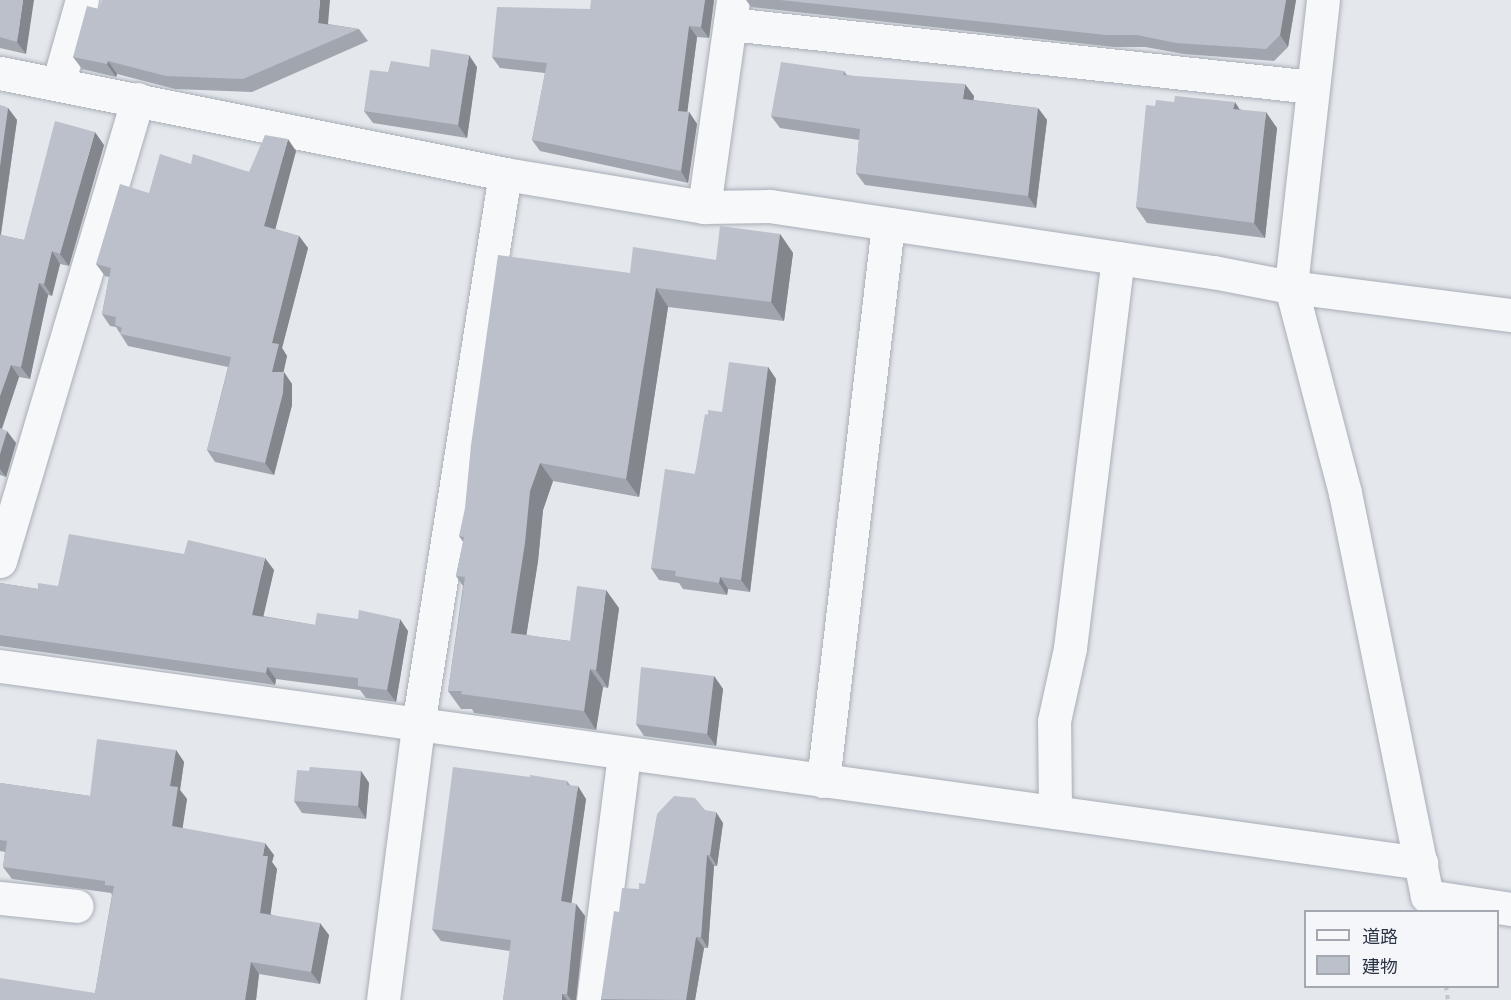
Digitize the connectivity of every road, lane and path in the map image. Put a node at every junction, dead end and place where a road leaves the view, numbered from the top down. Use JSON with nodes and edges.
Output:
{"nodes":[{"id":1,"x":82,"y":0,"type":"edge"},
{"id":2,"x":1323,"y":0,"type":"edge"},
{"id":3,"x":731,"y":12,"type":"edge"},
{"id":4,"x":0,"y":73,"type":"edge"},
{"id":5,"x":58,"y":84,"type":"junction"},
{"id":6,"x":1313,"y":87,"type":"junction"},
{"id":7,"x":138,"y":99,"type":"junction"},
{"id":8,"x":505,"y":174,"type":"junction"},
{"id":9,"x":704,"y":207,"type":"junction"},
{"id":10,"x":888,"y":224,"type":"junction"},
{"id":11,"x":1118,"y":258,"type":"junction"},
{"id":12,"x":1291,"y":287,"type":"junction"},
{"id":13,"x":1511,"y":315,"type":"edge"},
{"id":14,"x":0,"y":561,"type":"edge"},
{"id":15,"x":0,"y":666,"type":"edge"},
{"id":16,"x":418,"y":725,"type":"junction"},
{"id":17,"x":624,"y":754,"type":"junction"},
{"id":18,"x":823,"y":781,"type":"junction"},
{"id":19,"x":1055,"y":812,"type":"junction"},
{"id":20,"x":1420,"y":863,"type":"junction"},
{"id":21,"x":0,"y":898,"type":"edge"},
{"id":22,"x":77,"y":906,"type":"dead end"},
{"id":23,"x":1511,"y":909,"type":"edge"},
{"id":24,"x":383,"y":1000,"type":"edge"},
{"id":25,"x":593,"y":1000,"type":"edge"}],
"edges":[{"from":1,"to":5,"type":"street"},
{"from":2,"to":6,"type":"street"},
{"from":3,"to":6,"type":"street"},
{"from":3,"to":9,"type":"street"},
{"from":4,"to":5,"type":"street"},
{"from":5,"to":7,"type":"street"},
{"from":6,"to":12,"type":"street"},
{"from":7,"to":8,"type":"street"},
{"from":7,"to":14,"type":"street"},
{"from":8,"to":9,"type":"street"},
{"from":8,"to":16,"type":"street"},
{"from":9,"to":10,"type":"street"},
{"from":10,"to":11,"type":"street"},
{"from":10,"to":18,"type":"street"},
{"from":11,"to":12,"type":"street"},
{"from":11,"to":19,"type":"street"},
{"from":12,"to":13,"type":"street"},
{"from":12,"to":20,"type":"street"},
{"from":15,"to":16,"type":"street"},
{"from":16,"to":17,"type":"street"},
{"from":16,"to":24,"type":"street"},
{"from":17,"to":18,"type":"street"},
{"from":17,"to":25,"type":"street"},
{"from":18,"to":19,"type":"street"},
{"from":19,"to":20,"type":"street"},
{"from":20,"to":23,"type":"street"},
{"from":21,"to":22,"type":"street"}]}
